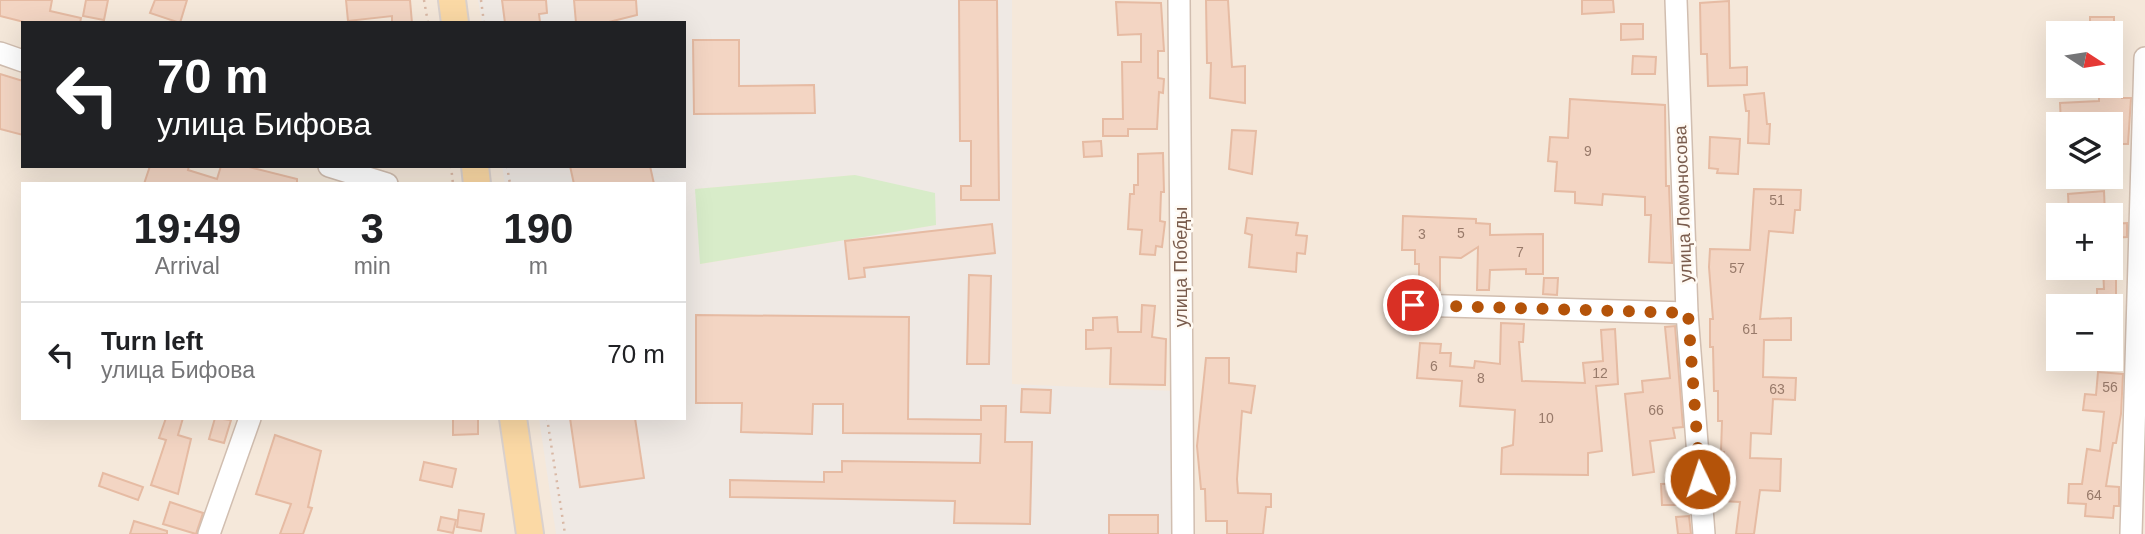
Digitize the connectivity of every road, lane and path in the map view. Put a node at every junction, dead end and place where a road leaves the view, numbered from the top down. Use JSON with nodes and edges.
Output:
{"nodes":[{"id":1,"x":424,"y":0,"type":"edge"},
{"id":2,"x":452,"y":0,"type":"edge"},
{"id":3,"x":481,"y":0,"type":"edge"},
{"id":4,"x":1179,"y":0,"type":"edge"},
{"id":5,"x":1676,"y":0,"type":"edge"},
{"id":6,"x":428,"y":21,"type":"edge"},
{"id":7,"x":455,"y":21,"type":"edge"},
{"id":8,"x":484,"y":21,"type":"edge"},
{"id":9,"x":0,"y":53,"type":"edge"},
{"id":10,"x":2145,"y":58,"type":"edge"},
{"id":11,"x":21,"y":60,"type":"edge"},
{"id":12,"x":334,"y":173,"type":"edge"},
{"id":13,"x":377,"y":182,"type":"edge"},
{"id":14,"x":1413,"y":305,"type":"dead end"},
{"id":15,"x":1688,"y":313,"type":"junction"},
{"id":16,"x":249,"y":420,"type":"edge"},
{"id":17,"x":513,"y":420,"type":"edge"},
{"id":18,"x":547,"y":420,"type":"edge"},
{"id":19,"x":209,"y":534,"type":"edge"},
{"id":20,"x":530,"y":534,"type":"edge"},
{"id":21,"x":565,"y":534,"type":"edge"},
{"id":22,"x":1183,"y":534,"type":"edge"},
{"id":23,"x":1704,"y":534,"type":"edge"},
{"id":24,"x":2131,"y":534,"type":"edge"}],
"edges":[{"from":1,"to":6,"type":"path"},
{"from":2,"to":7,"type":"main road"},
{"from":3,"to":8,"type":"path"},
{"from":4,"to":22,"type":"street","name":"улица Победы"},
{"from":5,"to":15,"type":"street","name":"улица Ломоносова"},
{"from":9,"to":11,"type":"street"},
{"from":10,"to":24,"type":"street"},
{"from":12,"to":13,"type":"street"},
{"from":14,"to":15,"type":"street"},
{"from":15,"to":23,"type":"street","name":"улица Ломоносова"},
{"from":16,"to":19,"type":"street"},
{"from":17,"to":20,"type":"main road"},
{"from":18,"to":21,"type":"path"}]}
